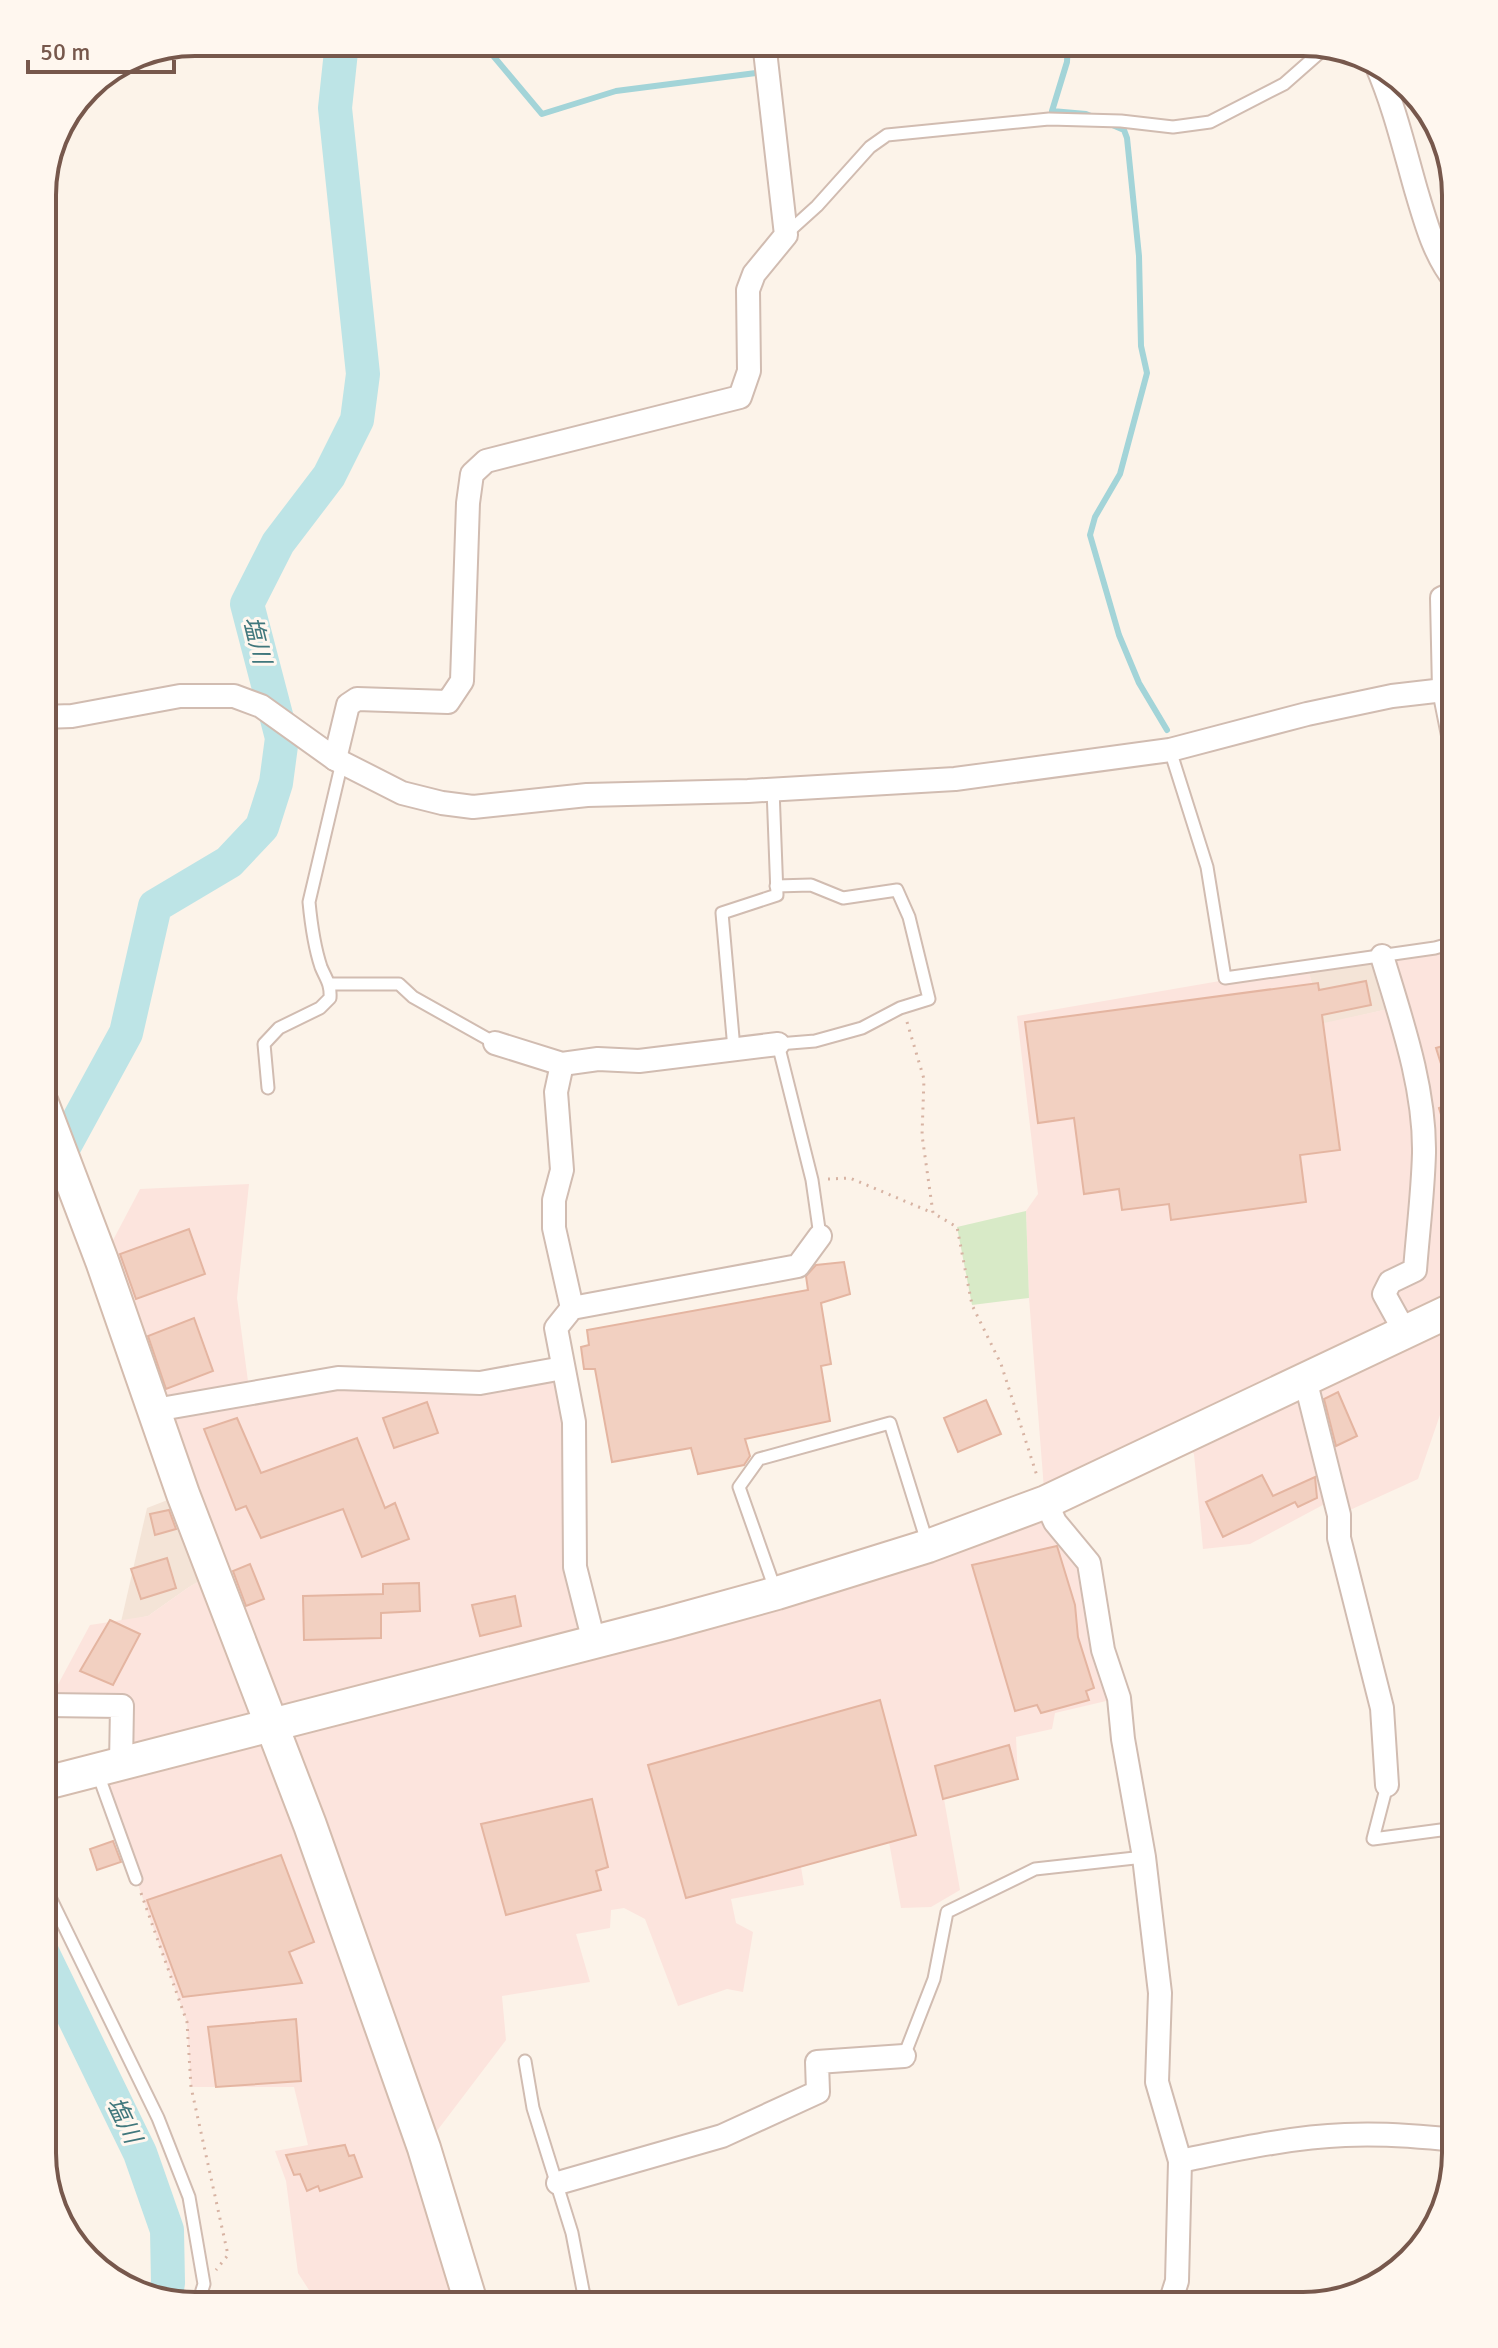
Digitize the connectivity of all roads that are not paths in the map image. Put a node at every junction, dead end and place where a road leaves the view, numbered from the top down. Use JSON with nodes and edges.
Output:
{"nodes":[{"id":1,"x":766,"y":56,"type":"edge"},
{"id":2,"x":1315,"y":57,"type":"edge"},
{"id":3,"x":1384,"y":82,"type":"edge"},
{"id":4,"x":786,"y":235,"type":"junction"},
{"id":5,"x":1442,"y":264,"type":"edge"},
{"id":6,"x":1442,"y":690,"type":"edge"},
{"id":7,"x":56,"y":717,"type":"edge"},
{"id":8,"x":1170,"y":750,"type":"junction"},
{"id":9,"x":338,"y":760,"type":"junction"},
{"id":10,"x":773,"y":789,"type":"junction"},
{"id":11,"x":776,"y":886,"type":"junction"},
{"id":12,"x":1442,"y":946,"type":"edge"},
{"id":13,"x":1382,"y":956,"type":"junction"},
{"id":14,"x":331,"y":984,"type":"junction"},
{"id":15,"x":495,"y":1043,"type":"joint"},
{"id":16,"x":778,"y":1044,"type":"junction"},
{"id":17,"x":734,"y":1049,"type":"junction"},
{"id":18,"x":562,"y":1064,"type":"junction"},
{"id":19,"x":268,"y":1088,"type":"dead end"},
{"id":20,"x":56,"y":1145,"type":"edge"},
{"id":21,"x":820,"y":1236,"type":"joint"},
{"id":22,"x":572,"y":1308,"type":"junction"},
{"id":23,"x":1442,"y":1315,"type":"edge"},
{"id":24,"x":1405,"y":1332,"type":"junction"},
{"id":25,"x":563,"y":1368,"type":"junction"},
{"id":26,"x":1305,"y":1379,"type":"junction"},
{"id":27,"x":155,"y":1410,"type":"junction"},
{"id":28,"x":1046,"y":1502,"type":"junction"},
{"id":29,"x":928,"y":1546,"type":"junction"},
{"id":30,"x":777,"y":1593,"type":"junction"},
{"id":31,"x":594,"y":1642,"type":"junction"},
{"id":32,"x":56,"y":1705,"type":"edge"},
{"id":33,"x":272,"y":1726,"type":"junction"},
{"id":34,"x":109,"y":1767,"type":"junction"},
{"id":35,"x":56,"y":1780,"type":"edge"},
{"id":36,"x":1387,"y":1785,"type":"joint"},
{"id":37,"x":1442,"y":1830,"type":"edge"},
{"id":38,"x":1144,"y":1857,"type":"junction"},
{"id":39,"x":136,"y":1879,"type":"road end"},
{"id":40,"x":56,"y":1910,"type":"edge"},
{"id":41,"x":904,"y":2056,"type":"joint"},
{"id":42,"x":525,"y":2061,"type":"dead end"},
{"id":43,"x":1442,"y":2138,"type":"edge"},
{"id":44,"x":1180,"y":2161,"type":"junction"},
{"id":45,"x":558,"y":2183,"type":"junction"},
{"id":46,"x":201,"y":2292,"type":"edge"},
{"id":47,"x":468,"y":2292,"type":"edge"},
{"id":48,"x":583,"y":2292,"type":"edge"},
{"id":49,"x":1173,"y":2292,"type":"edge"}],
"edges":[{"from":1,"to":4,"type":"street"},
{"from":2,"to":4,"type":"lane"},
{"from":3,"to":5,"type":"street"},
{"from":4,"to":9,"type":"street"},
{"from":6,"to":8,"type":"street"},
{"from":7,"to":9,"type":"street"},
{"from":8,"to":10,"type":"street"},
{"from":8,"to":13,"type":"lane"},
{"from":9,"to":10,"type":"street"},
{"from":9,"to":14,"type":"lane"},
{"from":10,"to":11,"type":"lane"},
{"from":11,"to":16,"type":"lane"},
{"from":11,"to":17,"type":"lane"},
{"from":12,"to":13,"type":"lane"},
{"from":13,"to":24,"type":"street"},
{"from":14,"to":15,"type":"lane"},
{"from":14,"to":19,"type":"lane"},
{"from":15,"to":18,"type":"street"},
{"from":16,"to":17,"type":"street"},
{"from":16,"to":21,"type":"lane"},
{"from":17,"to":18,"type":"street"},
{"from":18,"to":22,"type":"street"},
{"from":20,"to":27,"type":"street"},
{"from":21,"to":22,"type":"street"},
{"from":22,"to":25,"type":"street"},
{"from":23,"to":24,"type":"street"},
{"from":24,"to":26,"type":"street"},
{"from":25,"to":27,"type":"street"},
{"from":25,"to":31,"type":"street"},
{"from":26,"to":28,"type":"street"},
{"from":26,"to":36,"type":"street"},
{"from":27,"to":33,"type":"street"},
{"from":28,"to":29,"type":"street"},
{"from":28,"to":38,"type":"street"},
{"from":29,"to":30,"type":"street"},
{"from":29,"to":30,"type":"lane"},
{"from":30,"to":31,"type":"street"},
{"from":31,"to":33,"type":"street"},
{"from":32,"to":34,"type":"street"},
{"from":33,"to":34,"type":"street"},
{"from":33,"to":47,"type":"street"},
{"from":34,"to":35,"type":"street"},
{"from":34,"to":39,"type":"lane"},
{"from":36,"to":37,"type":"lane"},
{"from":38,"to":41,"type":"lane"},
{"from":38,"to":44,"type":"street"},
{"from":40,"to":46,"type":"lane"},
{"from":41,"to":45,"type":"street"},
{"from":42,"to":45,"type":"lane"},
{"from":43,"to":44,"type":"street"},
{"from":44,"to":49,"type":"street"},
{"from":45,"to":48,"type":"lane"}]}
